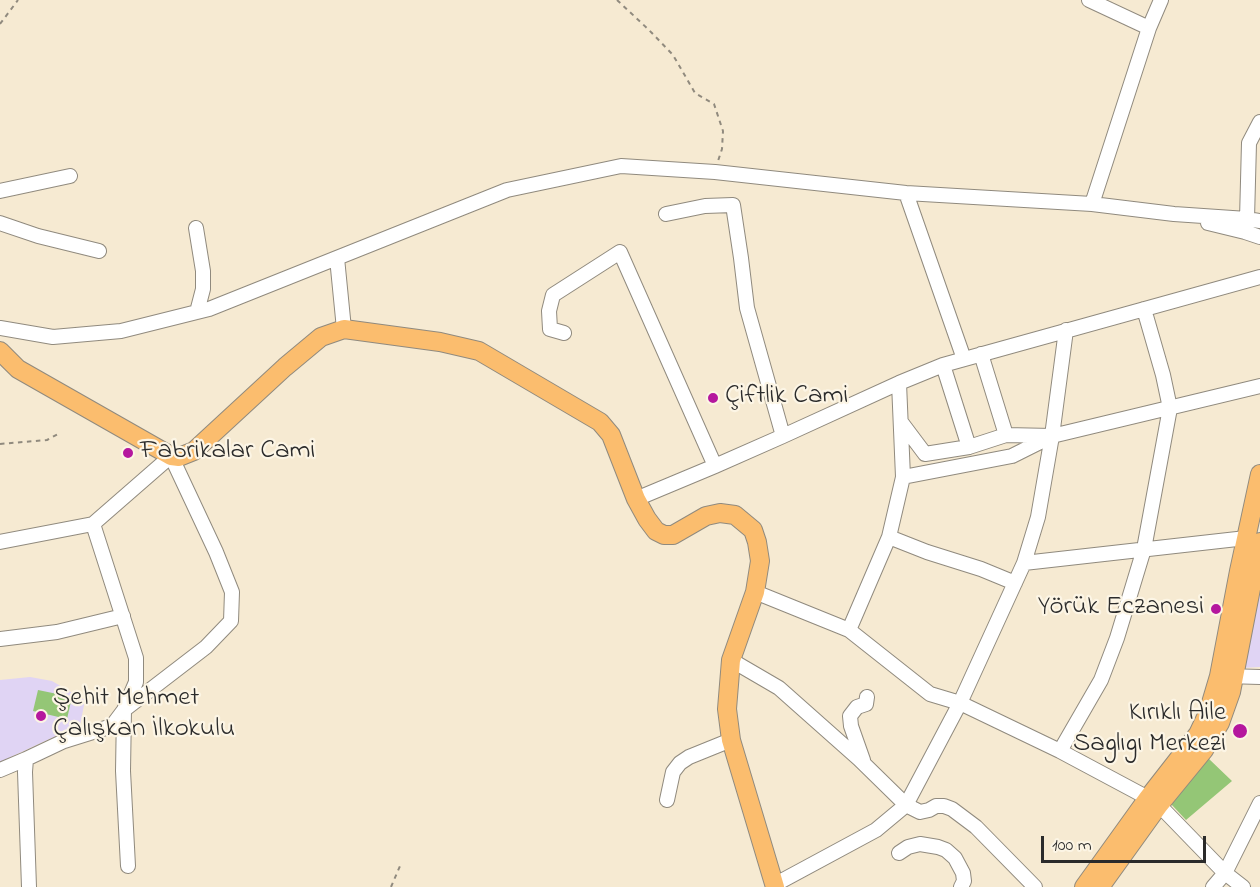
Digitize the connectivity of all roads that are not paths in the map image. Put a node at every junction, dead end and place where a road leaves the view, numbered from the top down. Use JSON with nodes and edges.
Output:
{"nodes":[{"id":1,"x":1089,"y":0,"type":"edge"},
{"id":2,"x":1161,"y":0,"type":"edge"},
{"id":3,"x":1149,"y":28,"type":"junction"},
{"id":4,"x":1260,"y":122,"type":"edge"},
{"id":5,"x":70,"y":176,"type":"dead end"},
{"id":6,"x":0,"y":190,"type":"edge"},
{"id":7,"x":906,"y":193,"type":"junction"},
{"id":8,"x":1092,"y":204,"type":"junction"},
{"id":9,"x":666,"y":214,"type":"dead end"},
{"id":10,"x":1174,"y":214,"type":"junction"},
{"id":11,"x":1253,"y":220,"type":"edge"},
{"id":12,"x":0,"y":223,"type":"edge"},
{"id":13,"x":196,"y":228,"type":"dead end"},
{"id":14,"x":1260,"y":237,"type":"edge"},
{"id":15,"x":99,"y":251,"type":"dead end"},
{"id":16,"x":337,"y":258,"type":"junction"},
{"id":17,"x":1260,"y":277,"type":"edge"},
{"id":18,"x":1144,"y":309,"type":"junction"},
{"id":19,"x":197,"y":312,"type":"junction"},
{"id":20,"x":0,"y":328,"type":"edge"},
{"id":21,"x":344,"y":329,"type":"junction"},
{"id":22,"x":1066,"y":330,"type":"junction"},
{"id":23,"x":564,"y":333,"type":"dead end"},
{"id":24,"x":0,"y":351,"type":"edge"},
{"id":25,"x":981,"y":354,"type":"junction"},
{"id":26,"x":964,"y":359,"type":"junction"},
{"id":27,"x":943,"y":365,"type":"junction"},
{"id":28,"x":899,"y":383,"type":"junction"},
{"id":29,"x":1260,"y":386,"type":"edge"},
{"id":30,"x":1170,"y":408,"type":"junction"},
{"id":31,"x":901,"y":422,"type":"junction"},
{"id":32,"x":1006,"y":435,"type":"junction"},
{"id":33,"x":783,"y":436,"type":"junction"},
{"id":34,"x":1052,"y":436,"type":"junction"},
{"id":35,"x":969,"y":447,"type":"junction"},
{"id":36,"x":171,"y":456,"type":"junction"},
{"id":37,"x":715,"y":466,"type":"junction"},
{"id":38,"x":1260,"y":474,"type":"edge"},
{"id":39,"x":903,"y":477,"type":"junction"},
{"id":40,"x":636,"y":499,"type":"junction"},
{"id":41,"x":93,"y":524,"type":"junction"},
{"id":42,"x":889,"y":537,"type":"junction"},
{"id":43,"x":1253,"y":540,"type":"edge"},
{"id":44,"x":0,"y":542,"type":"edge"},
{"id":45,"x":1144,"y":549,"type":"junction"},
{"id":46,"x":1024,"y":563,"type":"junction"},
{"id":47,"x":1016,"y":583,"type":"junction"},
{"id":48,"x":755,"y":592,"type":"junction"},
{"id":49,"x":1253,"y":613,"type":"edge"},
{"id":50,"x":123,"y":616,"type":"junction"},
{"id":51,"x":849,"y":630,"type":"junction"},
{"id":52,"x":0,"y":639,"type":"edge"},
{"id":53,"x":731,"y":660,"type":"junction"},
{"id":54,"x":1227,"y":676,"type":"junction"},
{"id":55,"x":1260,"y":677,"type":"edge"},
{"id":56,"x":867,"y":697,"type":"dead end"},
{"id":57,"x":960,"y":703,"type":"junction"},
{"id":58,"x":124,"y":711,"type":"junction"},
{"id":59,"x":731,"y":741,"type":"junction"},
{"id":60,"x":1060,"y":751,"type":"junction"},
{"id":61,"x":26,"y":759,"type":"junction"},
{"id":62,"x":865,"y":765,"type":"junction"},
{"id":63,"x":0,"y":770,"type":"edge"},
{"id":64,"x":667,"y":800,"type":"dead end"},
{"id":65,"x":1153,"y":802,"type":"junction"},
{"id":66,"x":1260,"y":803,"type":"edge"},
{"id":67,"x":906,"y":805,"type":"junction"},
{"id":68,"x":899,"y":853,"type":"dead end"},
{"id":69,"x":128,"y":866,"type":"dead end"},
{"id":70,"x":1225,"y":873,"type":"junction"},
{"id":71,"x":774,"y":886,"type":"edge"},
{"id":72,"x":28,"y":887,"type":"edge"},
{"id":73,"x":961,"y":887,"type":"edge"},
{"id":74,"x":1035,"y":887,"type":"edge"},
{"id":75,"x":1083,"y":887,"type":"edge"},
{"id":76,"x":1100,"y":887,"type":"edge"},
{"id":77,"x":1213,"y":887,"type":"edge"},
{"id":78,"x":1243,"y":887,"type":"edge"}],
"edges":[{"from":1,"to":3,"type":"street"},
{"from":2,"to":3,"type":"street"},
{"from":3,"to":8,"type":"street"},
{"from":4,"to":11,"type":"street"},
{"from":5,"to":6,"type":"street"},
{"from":7,"to":8,"type":"street"},
{"from":7,"to":16,"type":"street"},
{"from":7,"to":26,"type":"street"},
{"from":8,"to":10,"type":"street"},
{"from":9,"to":33,"type":"street"},
{"from":10,"to":11,"type":"street"},
{"from":10,"to":14,"type":"street"},
{"from":12,"to":15,"type":"street"},
{"from":13,"to":19,"type":"street"},
{"from":16,"to":19,"type":"street"},
{"from":16,"to":21,"type":"street"},
{"from":17,"to":18,"type":"street"},
{"from":18,"to":22,"type":"street"},
{"from":18,"to":30,"type":"street"},
{"from":19,"to":20,"type":"street"},
{"from":21,"to":36,"type":"main road"},
{"from":21,"to":40,"type":"main road"},
{"from":22,"to":25,"type":"street"},
{"from":22,"to":34,"type":"street"},
{"from":23,"to":37,"type":"street"},
{"from":24,"to":36,"type":"main road"},
{"from":25,"to":26,"type":"street"},
{"from":25,"to":32,"type":"street"},
{"from":26,"to":27,"type":"street"},
{"from":27,"to":28,"type":"street"},
{"from":27,"to":35,"type":"street"},
{"from":28,"to":31,"type":"street"},
{"from":28,"to":33,"type":"street"},
{"from":29,"to":30,"type":"street"},
{"from":30,"to":34,"type":"street"},
{"from":30,"to":45,"type":"street"},
{"from":31,"to":35,"type":"street"},
{"from":31,"to":39,"type":"street"},
{"from":32,"to":34,"type":"street"},
{"from":32,"to":35,"type":"street"},
{"from":33,"to":37,"type":"street"},
{"from":34,"to":39,"type":"street"},
{"from":34,"to":46,"type":"street"},
{"from":36,"to":41,"type":"street"},
{"from":36,"to":58,"type":"street"},
{"from":37,"to":40,"type":"street"},
{"from":38,"to":43,"type":"main road"},
{"from":39,"to":42,"type":"street"},
{"from":40,"to":48,"type":"main road"},
{"from":41,"to":44,"type":"street"},
{"from":41,"to":50,"type":"street"},
{"from":42,"to":47,"type":"street"},
{"from":42,"to":51,"type":"street"},
{"from":43,"to":45,"type":"street"},
{"from":43,"to":49,"type":"main road"},
{"from":43,"to":54,"type":"main road"},
{"from":45,"to":46,"type":"street"},
{"from":45,"to":60,"type":"street"},
{"from":46,"to":47,"type":"street"},
{"from":47,"to":57,"type":"street"},
{"from":48,"to":51,"type":"street"},
{"from":48,"to":53,"type":"main road"},
{"from":49,"to":54,"type":"main road"},
{"from":50,"to":52,"type":"street"},
{"from":50,"to":58,"type":"street"},
{"from":51,"to":57,"type":"street"},
{"from":53,"to":59,"type":"main road"},
{"from":53,"to":62,"type":"street"},
{"from":54,"to":55,"type":"street"},
{"from":54,"to":65,"type":"main road"},
{"from":56,"to":62,"type":"street"},
{"from":57,"to":60,"type":"street"},
{"from":57,"to":67,"type":"street"},
{"from":58,"to":61,"type":"street"},
{"from":58,"to":69,"type":"street"},
{"from":59,"to":64,"type":"street"},
{"from":59,"to":71,"type":"main road"},
{"from":60,"to":65,"type":"street"},
{"from":61,"to":63,"type":"street"},
{"from":61,"to":72,"type":"street"},
{"from":62,"to":67,"type":"street"},
{"from":65,"to":70,"type":"street"},
{"from":65,"to":75,"type":"main road"},
{"from":65,"to":76,"type":"main road"},
{"from":66,"to":70,"type":"street"},
{"from":67,"to":71,"type":"street"},
{"from":67,"to":74,"type":"street"},
{"from":68,"to":73,"type":"street"},
{"from":70,"to":77,"type":"street"},
{"from":70,"to":78,"type":"street"}]}
